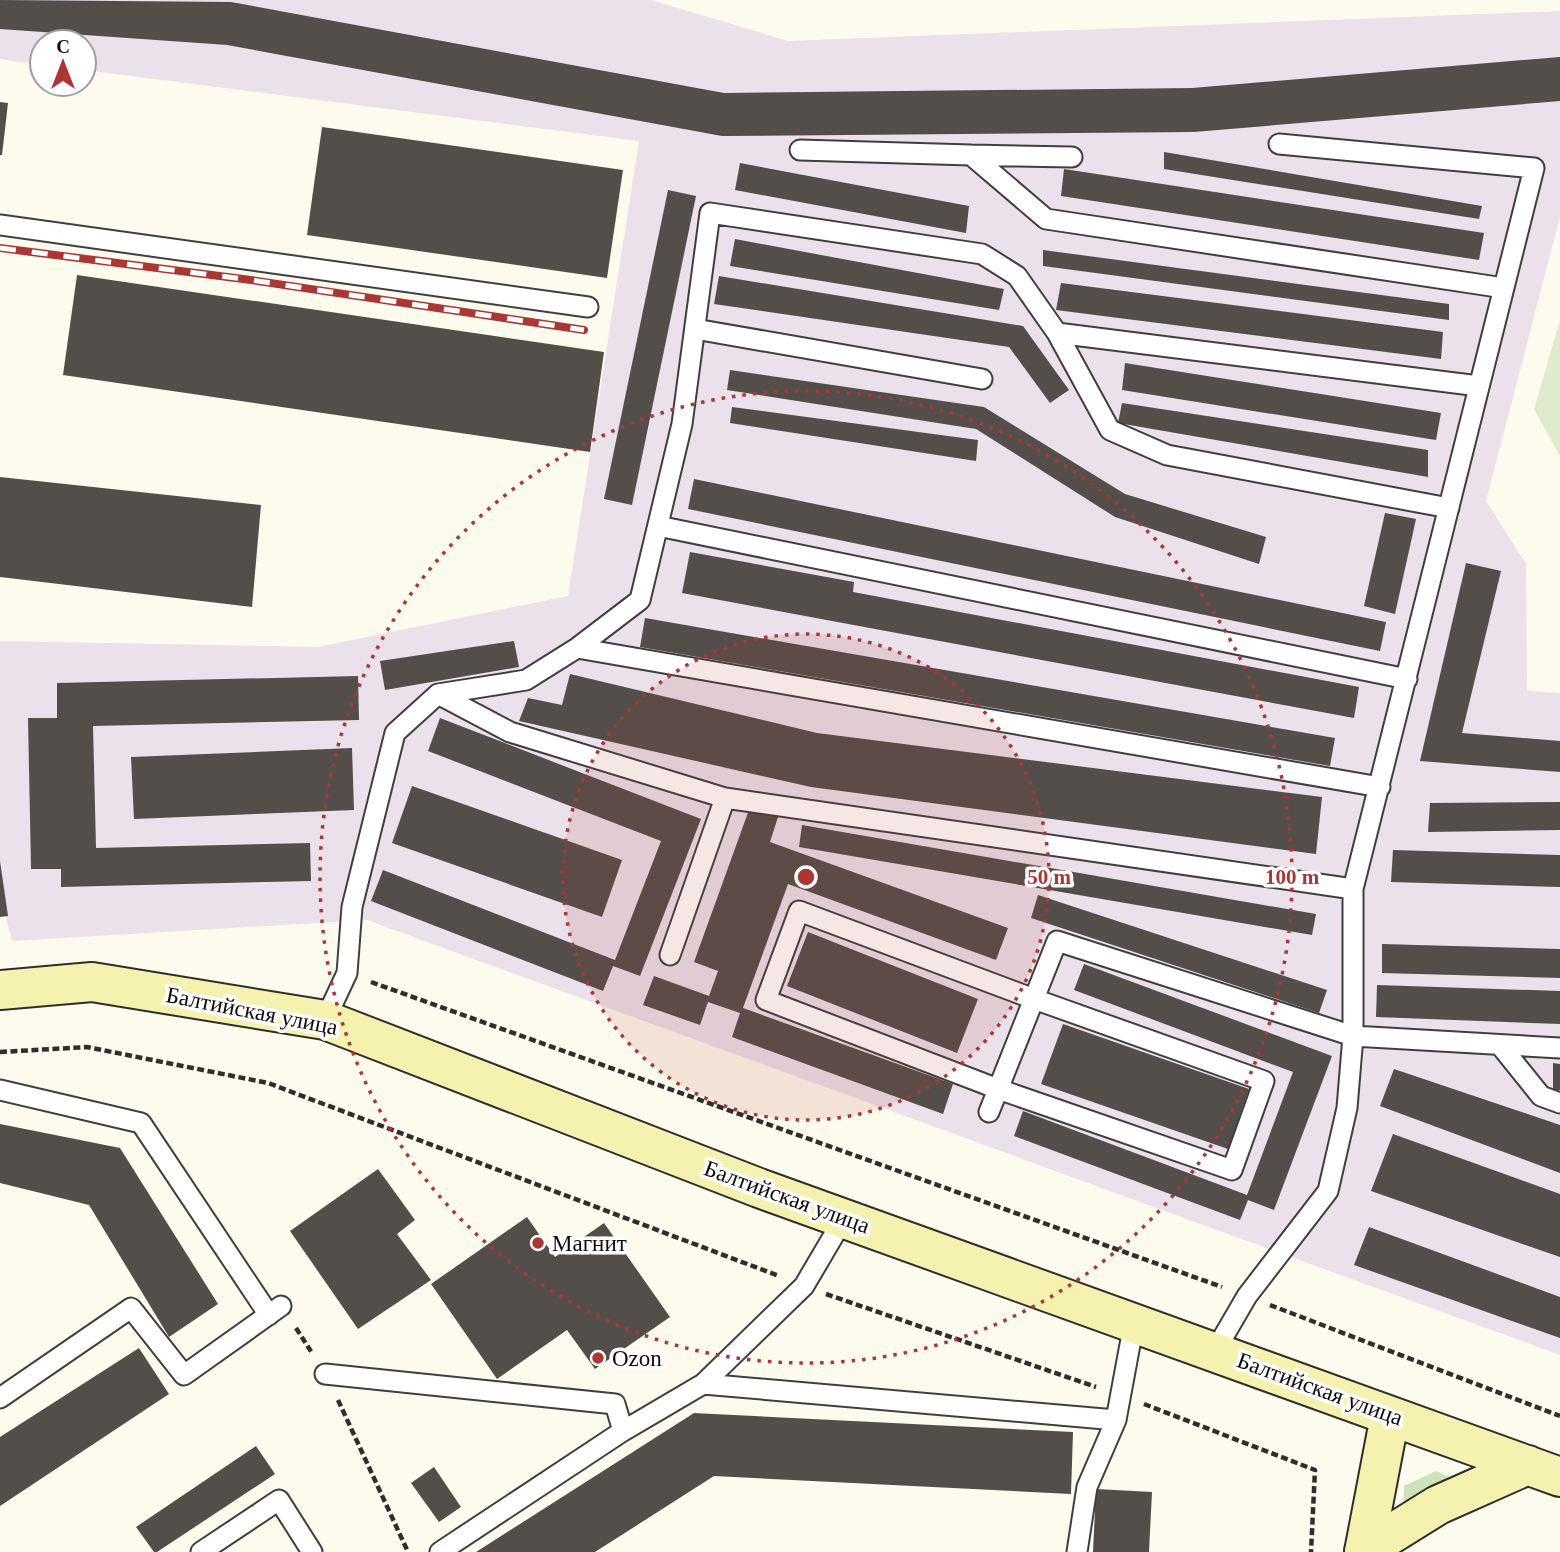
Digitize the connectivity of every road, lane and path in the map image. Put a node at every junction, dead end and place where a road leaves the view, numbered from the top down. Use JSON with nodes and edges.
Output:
{"nodes":[{"id":1,"x":1279,"y":144,"type":"dead end"},
{"id":2,"x":800,"y":150,"type":"dead end"},
{"id":3,"x":971,"y":155,"type":"junction"},
{"id":4,"x":1072,"y":157,"type":"dead end"},
{"id":5,"x":0,"y":225,"type":"edge"},
{"id":6,"x":1504,"y":288,"type":"junction"},
{"id":7,"x":588,"y":307,"type":"dead end"},
{"id":8,"x":695,"y":328,"type":"junction"},
{"id":9,"x":1057,"y":333,"type":"junction"},
{"id":10,"x":982,"y":379,"type":"dead end"},
{"id":11,"x":1479,"y":387,"type":"junction"},
{"id":12,"x":1449,"y":508,"type":"junction"},
{"id":13,"x":658,"y":526,"type":"junction"},
{"id":14,"x":577,"y":648,"type":"junction"},
{"id":15,"x":1407,"y":679,"type":"junction"},
{"id":16,"x":438,"y":694,"type":"junction"},
{"id":17,"x":1380,"y":787,"type":"junction"},
{"id":18,"x":725,"y":798,"type":"junction"},
{"id":19,"x":1353,"y":889,"type":"junction"},
{"id":20,"x":670,"y":955,"type":"dead end"},
{"id":21,"x":347,"y":973,"type":"junction"},
{"id":22,"x":0,"y":990,"type":"edge"},
{"id":23,"x":1034,"y":999,"type":"junction"},
{"id":24,"x":325,"y":1020,"type":"junction"},
{"id":25,"x":1353,"y":1036,"type":"junction"},
{"id":26,"x":1500,"y":1045,"type":"junction"},
{"id":27,"x":1560,"y":1048,"type":"edge"},
{"id":28,"x":0,"y":1052,"type":"edge"},
{"id":29,"x":998,"y":1089,"type":"junction"},
{"id":30,"x":0,"y":1090,"type":"edge"},
{"id":31,"x":1560,"y":1103,"type":"edge"},
{"id":32,"x":989,"y":1112,"type":"dead end"},
{"id":33,"x":844,"y":1218,"type":"junction"},
{"id":34,"x":804,"y":1286,"type":"junction"},
{"id":35,"x":1248,"y":1296,"type":"junction"},
{"id":36,"x":275,"y":1310,"type":"junction"},
{"id":37,"x":1134,"y":1323,"type":"junction"},
{"id":38,"x":1215,"y":1350,"type":"junction"},
{"id":39,"x":326,"y":1374,"type":"junction"},
{"id":40,"x":702,"y":1384,"type":"junction"},
{"id":41,"x":1121,"y":1395,"type":"junction"},
{"id":42,"x":0,"y":1398,"type":"edge"},
{"id":43,"x":1390,"y":1416,"type":"junction"},
{"id":44,"x":1560,"y":1416,"type":"edge"},
{"id":45,"x":1116,"y":1420,"type":"junction"},
{"id":46,"x":624,"y":1431,"type":"junction"},
{"id":47,"x":1544,"y":1471,"type":"edge"},
{"id":48,"x":201,"y":1552,"type":"edge"},
{"id":49,"x":312,"y":1552,"type":"edge"},
{"id":50,"x":408,"y":1552,"type":"edge"},
{"id":51,"x":440,"y":1552,"type":"edge"},
{"id":52,"x":1077,"y":1552,"type":"edge"},
{"id":53,"x":1311,"y":1552,"type":"edge"},
{"id":54,"x":1364,"y":1552,"type":"edge"}],
"edges":[{"from":1,"to":6,"type":"lane"},
{"from":2,"to":3,"type":"lane"},
{"from":3,"to":4,"type":"lane"},
{"from":3,"to":6,"type":"lane"},
{"from":5,"to":7,"type":"lane"},
{"from":6,"to":11,"type":"lane"},
{"from":8,"to":9,"type":"lane"},
{"from":8,"to":10,"type":"lane"},
{"from":8,"to":13,"type":"lane"},
{"from":9,"to":11,"type":"lane"},
{"from":9,"to":12,"type":"lane"},
{"from":11,"to":12,"type":"lane"},
{"from":12,"to":15,"type":"lane"},
{"from":13,"to":14,"type":"lane"},
{"from":13,"to":15,"type":"lane"},
{"from":14,"to":16,"type":"lane"},
{"from":14,"to":17,"type":"lane"},
{"from":15,"to":17,"type":"lane"},
{"from":16,"to":18,"type":"lane"},
{"from":16,"to":21,"type":"lane"},
{"from":17,"to":19,"type":"lane"},
{"from":18,"to":19,"type":"lane"},
{"from":18,"to":20,"type":"lane"},
{"from":19,"to":25,"type":"lane"},
{"from":21,"to":24,"type":"lane"},
{"from":21,"to":35,"type":"path"},
{"from":22,"to":24,"type":"street","name":"Балтийская улица"},
{"from":23,"to":25,"type":"lane"},
{"from":23,"to":29,"type":"lane"},
{"from":23,"to":29,"type":"lane"},
{"from":23,"to":29,"type":"lane"},
{"from":24,"to":33,"type":"street","name":"Балтийская улица"},
{"from":25,"to":26,"type":"lane"},
{"from":25,"to":35,"type":"lane"},
{"from":26,"to":27,"type":"lane"},
{"from":26,"to":31,"type":"lane"},
{"from":28,"to":34,"type":"path"},
{"from":29,"to":32,"type":"lane"},
{"from":30,"to":36,"type":"lane"},
{"from":33,"to":34,"type":"lane"},
{"from":33,"to":37,"type":"street","name":"Балтийская улица"},
{"from":34,"to":40,"type":"lane"},
{"from":34,"to":41,"type":"path"},
{"from":35,"to":38,"type":"lane"},
{"from":35,"to":44,"type":"path"},
{"from":36,"to":39,"type":"path"},
{"from":36,"to":42,"type":"lane"},
{"from":37,"to":38,"type":"street","name":"Балтийская улица"},
{"from":37,"to":41,"type":"lane"},
{"from":38,"to":43,"type":"street","name":"Балтийская улица"},
{"from":39,"to":46,"type":"lane"},
{"from":39,"to":50,"type":"path"},
{"from":40,"to":45,"type":"lane"},
{"from":40,"to":46,"type":"lane"},
{"from":41,"to":45,"type":"lane"},
{"from":41,"to":53,"type":"path"},
{"from":43,"to":47,"type":"street","name":"Балтийская улица"},
{"from":43,"to":54,"type":"street"},
{"from":45,"to":52,"type":"lane"},
{"from":46,"to":51,"type":"lane"},
{"from":47,"to":54,"type":"street"},
{"from":48,"to":49,"type":"lane"}]}
